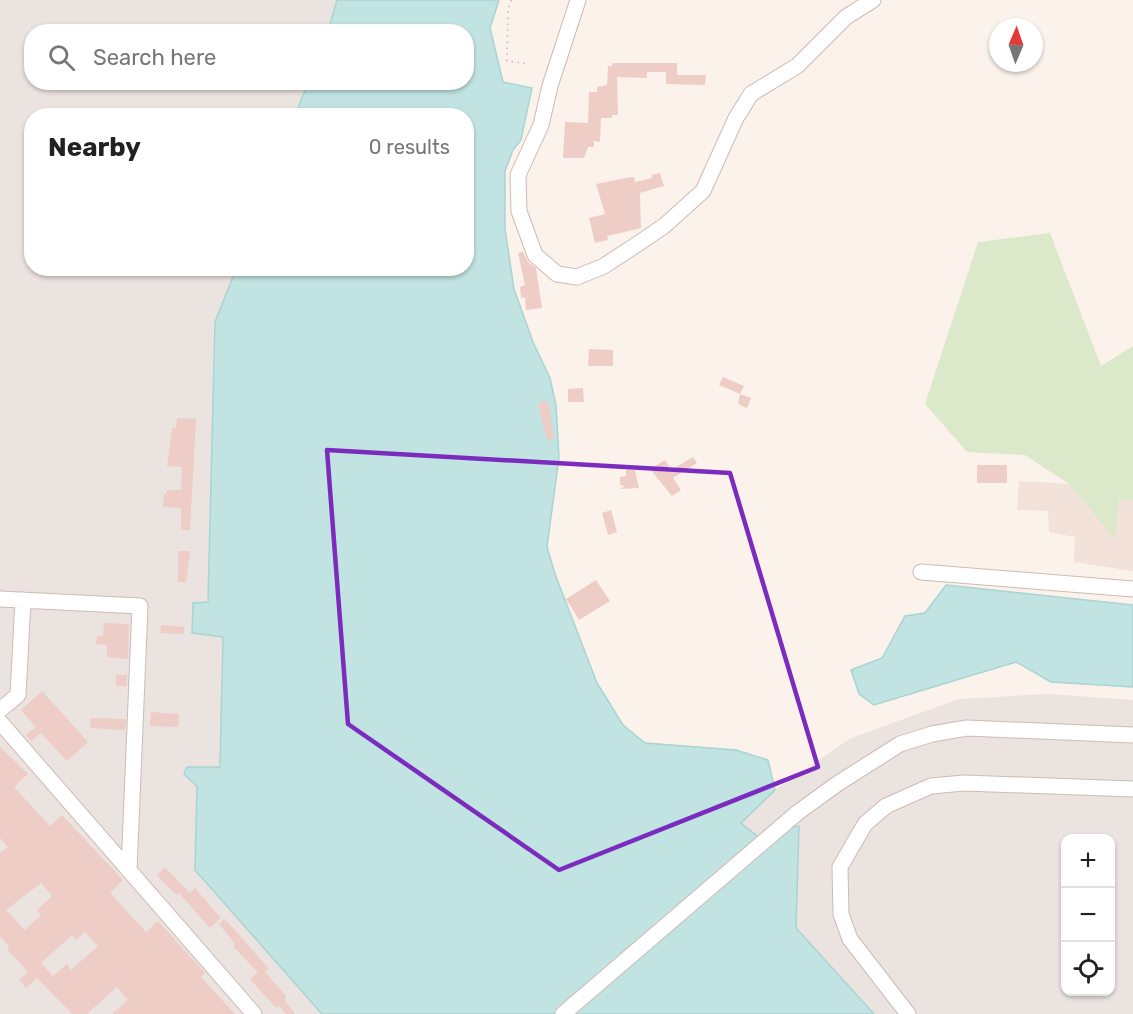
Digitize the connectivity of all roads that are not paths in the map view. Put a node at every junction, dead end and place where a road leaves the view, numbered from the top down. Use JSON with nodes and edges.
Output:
{"nodes":[{"id":1,"x":578,"y":0,"type":"edge"},
{"id":2,"x":873,"y":0,"type":"edge"},
{"id":3,"x":921,"y":572,"type":"dead end"},
{"id":4,"x":1133,"y":589,"type":"edge"},
{"id":5,"x":0,"y":599,"type":"edge"},
{"id":6,"x":23,"y":600,"type":"junction"},
{"id":7,"x":0,"y":710,"type":"edge"},
{"id":8,"x":0,"y":722,"type":"edge"},
{"id":9,"x":1133,"y":735,"type":"edge"},
{"id":10,"x":1133,"y":789,"type":"edge"},
{"id":11,"x":129,"y":871,"type":"junction"},
{"id":12,"x":254,"y":1014,"type":"edge"},
{"id":13,"x":563,"y":1014,"type":"edge"},
{"id":14,"x":908,"y":1014,"type":"edge"}],
"edges":[{"from":1,"to":2,"type":"street"},
{"from":3,"to":4,"type":"street"},
{"from":5,"to":6,"type":"street"},
{"from":6,"to":7,"type":"street"},
{"from":6,"to":11,"type":"street"},
{"from":8,"to":11,"type":"street"},
{"from":9,"to":13,"type":"street"},
{"from":10,"to":14,"type":"street"},
{"from":11,"to":12,"type":"street"}]}
